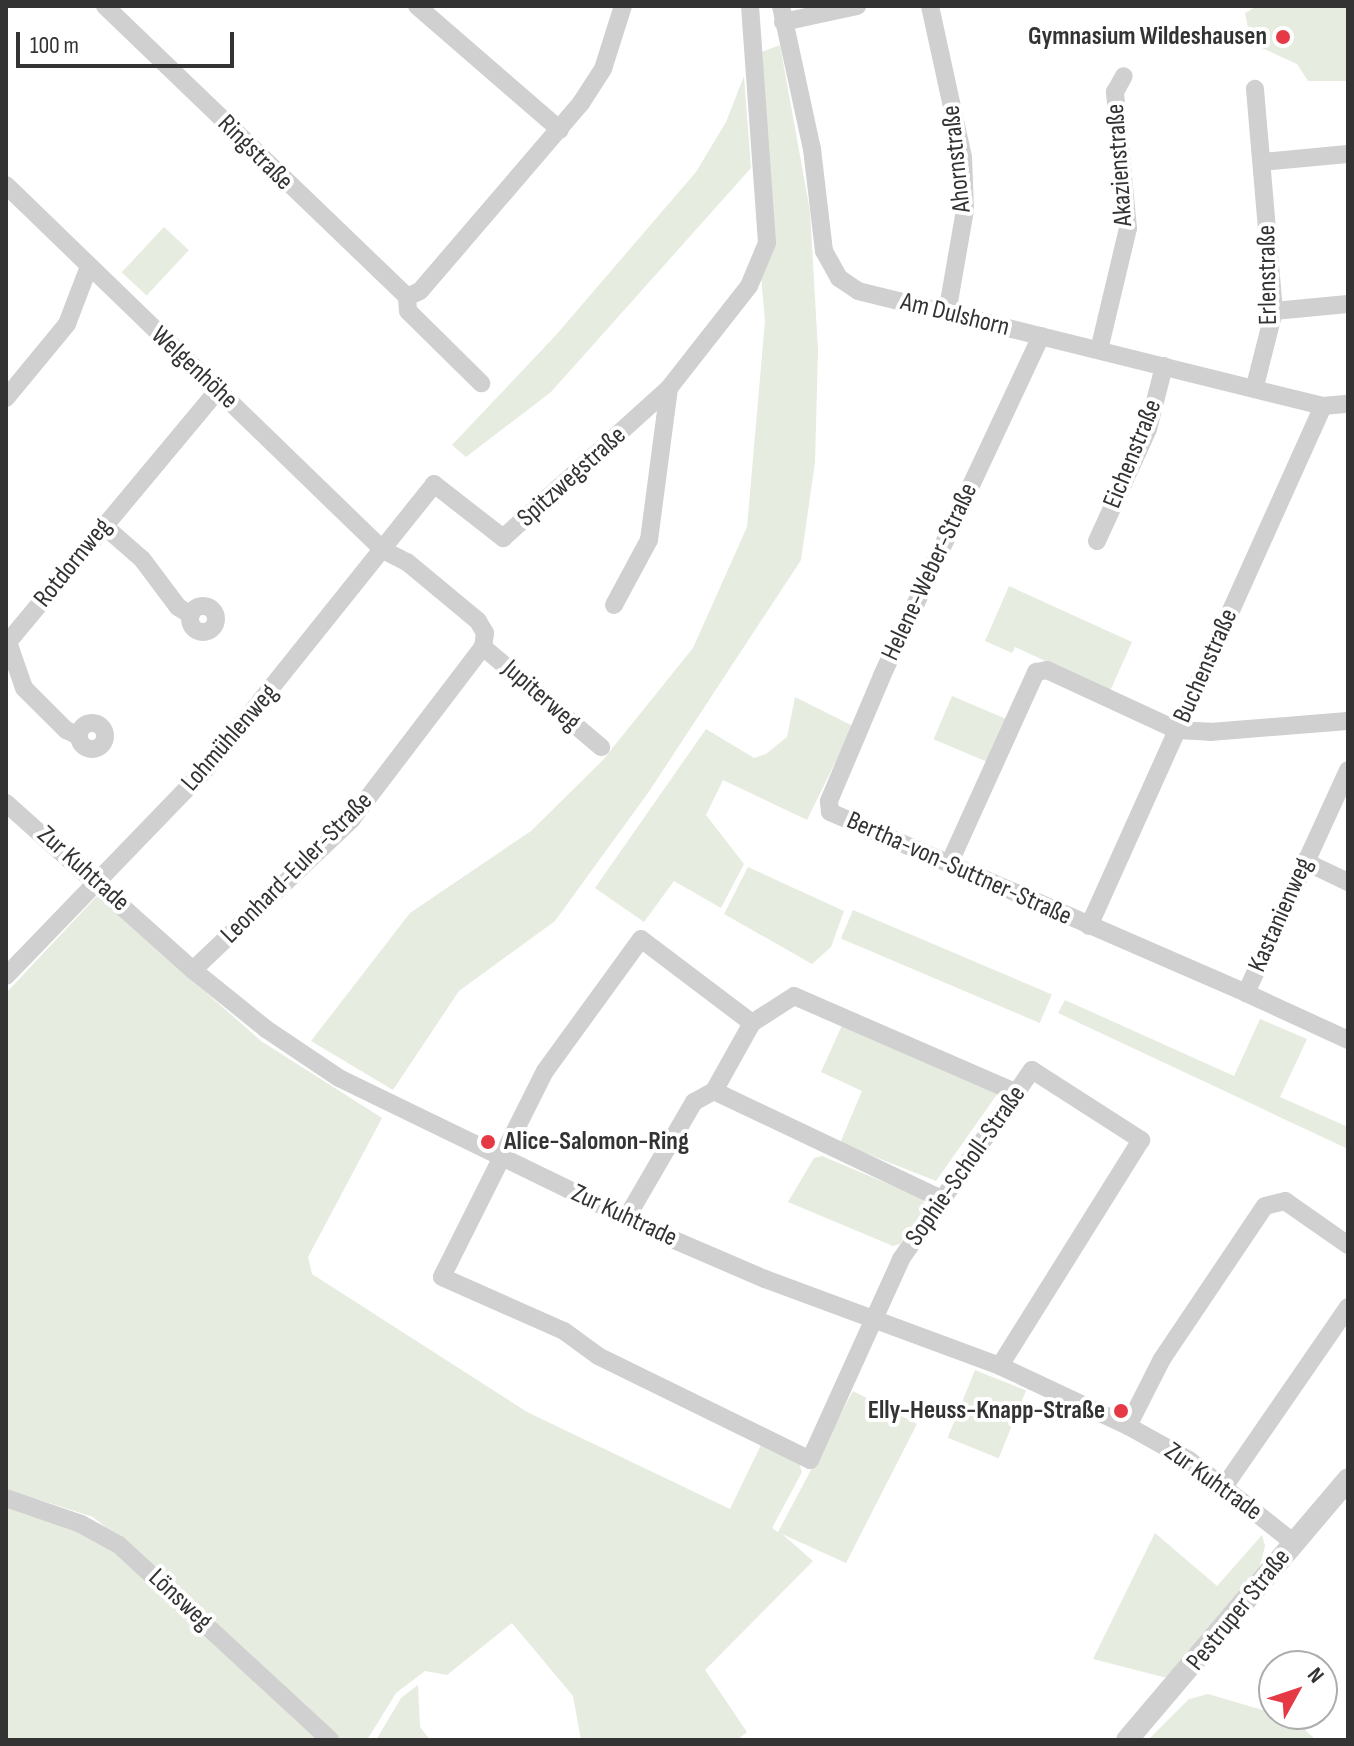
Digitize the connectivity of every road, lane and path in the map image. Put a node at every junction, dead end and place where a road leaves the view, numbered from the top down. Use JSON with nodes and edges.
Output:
{"nodes":[{"id":1,"x":105,"y":6,"type":"edge"},
{"id":2,"x":417,"y":6,"type":"edge"},
{"id":3,"x":623,"y":6,"type":"edge"},
{"id":4,"x":750,"y":6,"type":"edge"},
{"id":5,"x":857,"y":6,"type":"edge"},
{"id":6,"x":930,"y":6,"type":"edge"},
{"id":7,"x":782,"y":14,"type":"edge"},
{"id":8,"x":1124,"y":76,"type":"dead end"},
{"id":9,"x":1255,"y":89,"type":"dead end"},
{"id":10,"x":560,"y":130,"type":"junction"},
{"id":11,"x":1348,"y":154,"type":"edge"},
{"id":12,"x":1262,"y":162,"type":"junction"},
{"id":13,"x":6,"y":185,"type":"edge"},
{"id":14,"x":88,"y":269,"type":"junction"},
{"id":15,"x":407,"y":297,"type":"junction"},
{"id":16,"x":1348,"y":304,"type":"edge"},
{"id":17,"x":1274,"y":311,"type":"junction"},
{"id":18,"x":947,"y":313,"type":"junction"},
{"id":19,"x":1041,"y":336,"type":"junction"},
{"id":20,"x":1099,"y":350,"type":"junction"},
{"id":21,"x":1164,"y":366,"type":"junction"},
{"id":22,"x":481,"y":383,"type":"dead end"},
{"id":23,"x":1255,"y":386,"type":"junction"},
{"id":24,"x":669,"y":388,"type":"junction"},
{"id":25,"x":218,"y":390,"type":"junction"},
{"id":26,"x":6,"y":398,"type":"edge"},
{"id":27,"x":1348,"y":404,"type":"edge"},
{"id":28,"x":1323,"y":406,"type":"junction"},
{"id":29,"x":434,"y":484,"type":"joint"},
{"id":30,"x":103,"y":525,"type":"junction"},
{"id":31,"x":1097,"y":541,"type":"dead end"},
{"id":32,"x":383,"y":550,"type":"junction"},
{"id":33,"x":614,"y":605,"type":"dead end"},
{"id":34,"x":191,"y":615,"type":"dead end"},
{"id":35,"x":7,"y":642,"type":"edge"},
{"id":36,"x":483,"y":647,"type":"junction"},
{"id":37,"x":1348,"y":721,"type":"edge"},
{"id":38,"x":1177,"y":730,"type":"junction"},
{"id":39,"x":79,"y":736,"type":"dead end"},
{"id":40,"x":601,"y":747,"type":"dead end"},
{"id":41,"x":1348,"y":770,"type":"edge"},
{"id":42,"x":6,"y":803,"type":"edge"},
{"id":43,"x":830,"y":812,"type":"joint"},
{"id":44,"x":1304,"y":861,"type":"junction"},
{"id":45,"x":949,"y":864,"type":"junction"},
{"id":46,"x":95,"y":880,"type":"junction"},
{"id":47,"x":1348,"y":882,"type":"edge"},
{"id":48,"x":1089,"y":926,"type":"junction"},
{"id":49,"x":193,"y":970,"type":"junction"},
{"id":50,"x":6,"y":976,"type":"edge"},
{"id":51,"x":1246,"y":993,"type":"junction"},
{"id":52,"x":752,"y":1023,"type":"junction"},
{"id":53,"x":1348,"y":1040,"type":"edge"},
{"id":54,"x":714,"y":1091,"type":"junction"},
{"id":55,"x":1017,"y":1093,"type":"junction"},
{"id":56,"x":500,"y":1158,"type":"junction"},
{"id":57,"x":944,"y":1200,"type":"junction"},
{"id":58,"x":627,"y":1217,"type":"junction"},
{"id":59,"x":1348,"y":1245,"type":"edge"},
{"id":60,"x":1348,"y":1307,"type":"edge"},
{"id":61,"x":872,"y":1316,"type":"junction"},
{"id":62,"x":1000,"y":1366,"type":"junction"},
{"id":63,"x":1128,"y":1426,"type":"junction"},
{"id":64,"x":1348,"y":1479,"type":"edge"},
{"id":65,"x":1224,"y":1487,"type":"junction"},
{"id":66,"x":6,"y":1498,"type":"edge"},
{"id":67,"x":1294,"y":1543,"type":"junction"},
{"id":68,"x":330,"y":1740,"type":"edge"},
{"id":69,"x":1127,"y":1740,"type":"edge"}],
"edges":[{"from":1,"to":15,"type":"street","name":"Ringstraße"},
{"from":2,"to":10,"type":"street"},
{"from":3,"to":10,"type":"street"},
{"from":4,"to":24,"type":"street","name":"Spitzwegstraße"},
{"from":5,"to":7,"type":"street"},
{"from":6,"to":18,"type":"street","name":"Ahornstraße"},
{"from":7,"to":18,"type":"street","name":"Am Dulshorn"},
{"from":8,"to":20,"type":"street","name":"Akazienstraße"},
{"from":9,"to":12,"type":"street","name":"Erlenstraße"},
{"from":10,"to":15,"type":"street"},
{"from":11,"to":12,"type":"street"},
{"from":12,"to":17,"type":"street","name":"Erlenstraße"},
{"from":13,"to":14,"type":"street","name":"Welgenhöhe"},
{"from":14,"to":25,"type":"street","name":"Welgenhöhe"},
{"from":14,"to":26,"type":"street"},
{"from":15,"to":22,"type":"street","name":"Ringstraße"},
{"from":16,"to":17,"type":"street"},
{"from":17,"to":23,"type":"street","name":"Erlenstraße"},
{"from":18,"to":19,"type":"street","name":"Am Dulshorn"},
{"from":19,"to":20,"type":"street","name":"Am Dulshorn"},
{"from":19,"to":43,"type":"street","name":"Helene-Weber-Straße"},
{"from":20,"to":21,"type":"street","name":"Am Dulshorn"},
{"from":21,"to":23,"type":"street","name":"Am Dulshorn"},
{"from":21,"to":31,"type":"street","name":"Eichenstraße"},
{"from":23,"to":28,"type":"street","name":"Am Dulshorn"},
{"from":24,"to":29,"type":"street","name":"Spitzwegstraße"},
{"from":24,"to":33,"type":"street","name":"Spitzwegstraße"},
{"from":25,"to":30,"type":"street","name":"Rotdornweg"},
{"from":25,"to":32,"type":"street","name":"Welgenhöhe"},
{"from":27,"to":28,"type":"street","name":"Am Dulshorn"},
{"from":28,"to":38,"type":"street","name":"Buchenstraße"},
{"from":29,"to":32,"type":"street","name":"Lohmühlenweg"},
{"from":30,"to":34,"type":"street"},
{"from":30,"to":35,"type":"street","name":"Rotdornweg"},
{"from":32,"to":36,"type":"street","name":"Jupiterweg"},
{"from":32,"to":46,"type":"street","name":"Lohmühlenweg"},
{"from":35,"to":39,"type":"street","name":"Rotdornweg"},
{"from":36,"to":40,"type":"street","name":"Jupiterweg"},
{"from":36,"to":49,"type":"street","name":"Leonhard-Euler-Straße"},
{"from":37,"to":38,"type":"street"},
{"from":38,"to":45,"type":"street"},
{"from":38,"to":48,"type":"street","name":"Buchenstraße"},
{"from":41,"to":44,"type":"street","name":"Kastanienweg"},
{"from":42,"to":46,"type":"street","name":"Zur Kuhtrade"},
{"from":43,"to":45,"type":"street","name":"Bertha-von-Suttner-Straße"},
{"from":44,"to":47,"type":"street"},
{"from":44,"to":51,"type":"street","name":"Kastanienweg"},
{"from":45,"to":48,"type":"street","name":"Bertha-von-Suttner-Straße"},
{"from":46,"to":49,"type":"street","name":"Zur Kuhtrade"},
{"from":46,"to":50,"type":"street","name":"Lohmühlenweg"},
{"from":48,"to":51,"type":"street","name":"Kastanienweg"},
{"from":49,"to":56,"type":"street","name":"Zur Kuhtrade"},
{"from":51,"to":53,"type":"street"},
{"from":52,"to":54,"type":"street"},
{"from":52,"to":55,"type":"street"},
{"from":52,"to":56,"type":"street"},
{"from":54,"to":57,"type":"street"},
{"from":54,"to":58,"type":"street"},
{"from":55,"to":57,"type":"street","name":"Sophie-Scholl-Straße"},
{"from":55,"to":62,"type":"street","name":"Sophie-Scholl-Straße"},
{"from":56,"to":58,"type":"street","name":"Zur Kuhtrade"},
{"from":56,"to":61,"type":"street"},
{"from":57,"to":61,"type":"street","name":"Sophie-Scholl-Straße"},
{"from":58,"to":61,"type":"street","name":"Zur Kuhtrade"},
{"from":59,"to":63,"type":"street"},
{"from":60,"to":65,"type":"street"},
{"from":61,"to":62,"type":"street","name":"Zur Kuhtrade"},
{"from":62,"to":63,"type":"street","name":"Zur Kuhtrade"},
{"from":63,"to":65,"type":"street","name":"Zur Kuhtrade"},
{"from":64,"to":67,"type":"street","name":"Pestruper Straße"},
{"from":65,"to":67,"type":"street","name":"Zur Kuhtrade"},
{"from":66,"to":68,"type":"street","name":"Lönsweg"},
{"from":67,"to":69,"type":"street","name":"Pestruper Straße"}]}
